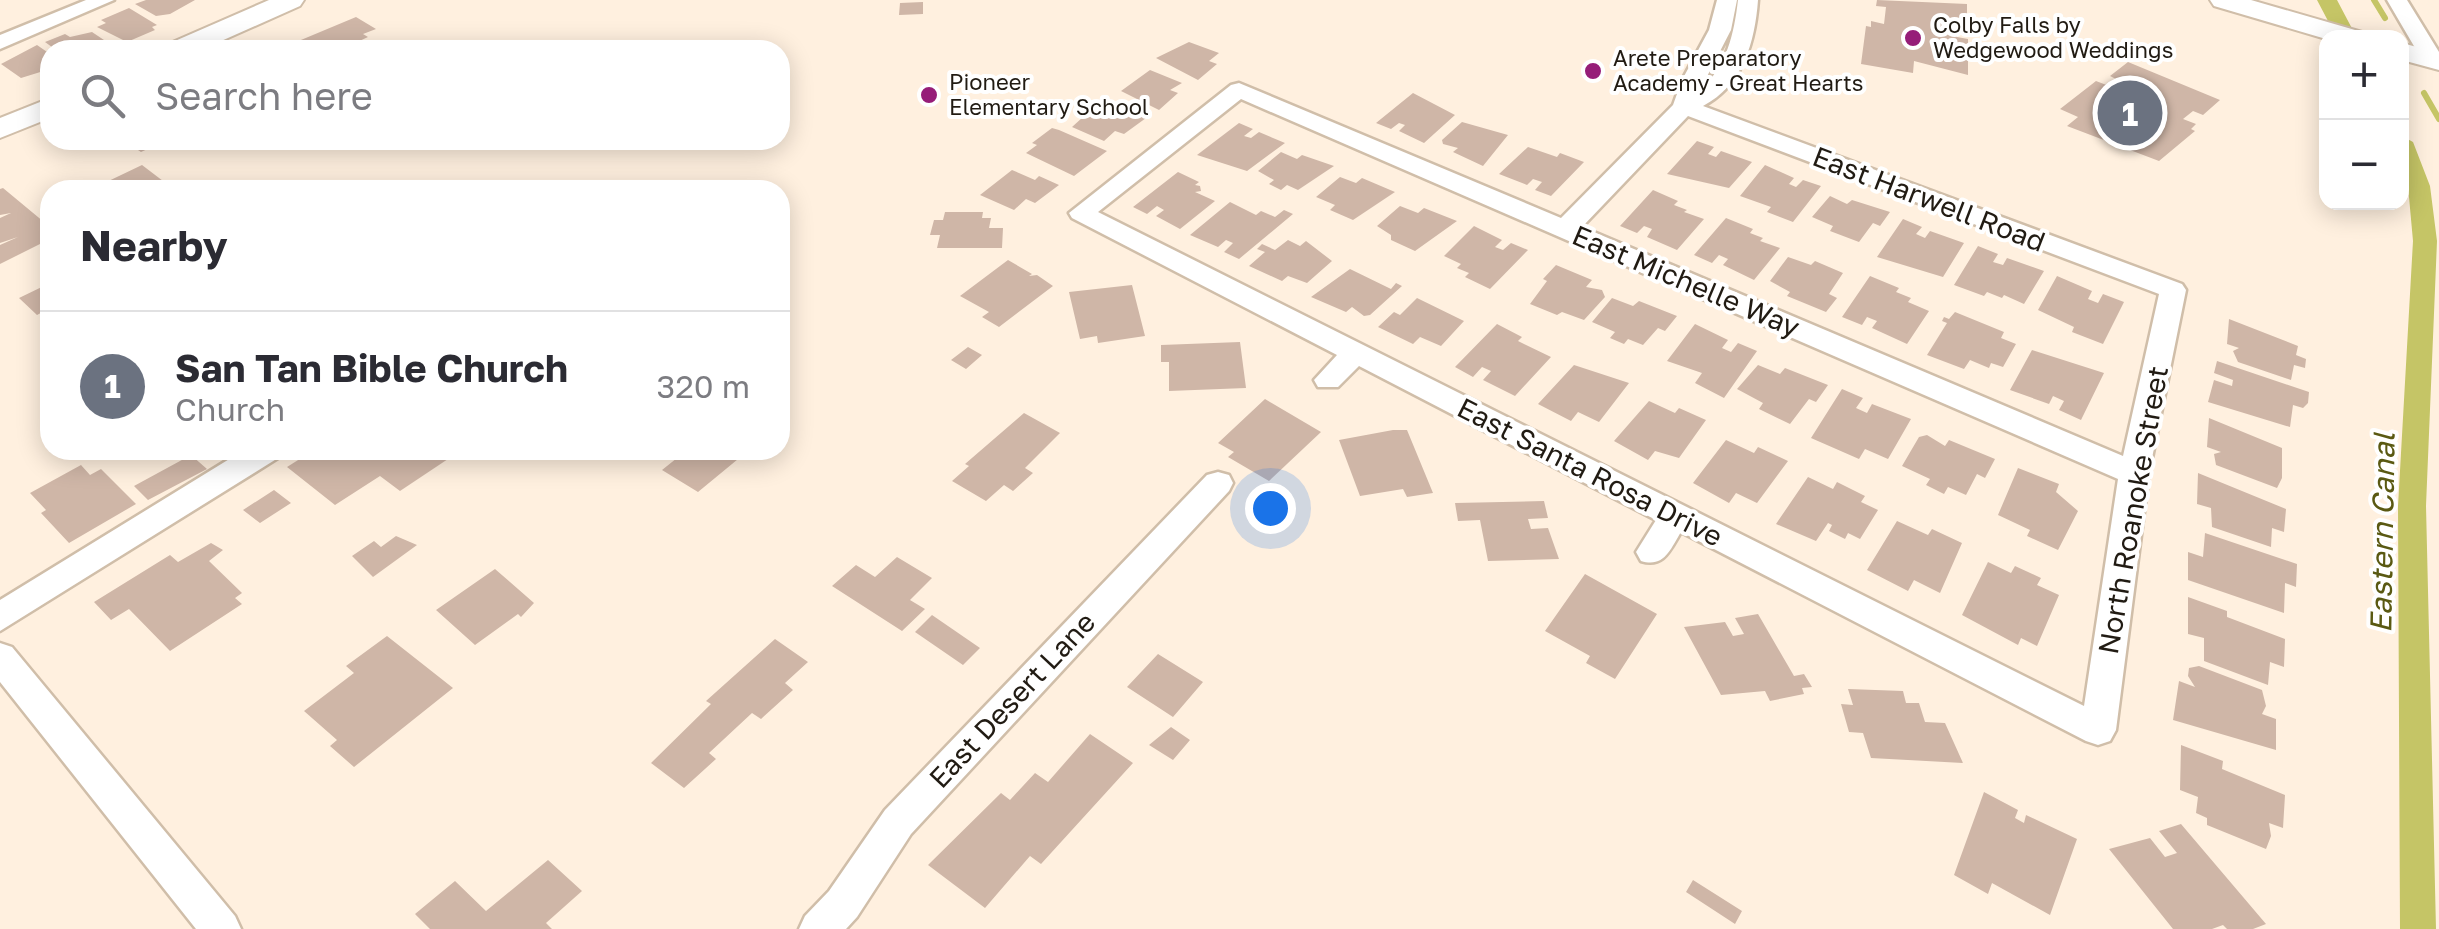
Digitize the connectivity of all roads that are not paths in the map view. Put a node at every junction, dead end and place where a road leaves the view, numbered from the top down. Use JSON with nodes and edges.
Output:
{"nodes":[{"id":1,"x":37,"y":0,"type":"edge"},
{"id":2,"x":104,"y":0,"type":"edge"},
{"id":3,"x":291,"y":0,"type":"edge"},
{"id":4,"x":1727,"y":0,"type":"edge"},
{"id":5,"x":1748,"y":0,"type":"edge"},
{"id":6,"x":2224,"y":0,"type":"edge"},
{"id":7,"x":2397,"y":0,"type":"edge"},
{"id":8,"x":64,"y":16,"type":"junction"},
{"id":9,"x":2325,"y":30,"type":"edge"},
{"id":10,"x":201,"y":40,"type":"edge"},
{"id":11,"x":0,"y":42,"type":"edge"},
{"id":12,"x":2409,"y":54,"type":"edge"},
{"id":13,"x":2436,"y":61,"type":"edge"},
{"id":14,"x":1238,"y":90,"type":"joint"},
{"id":15,"x":1684,"y":107,"type":"junction"},
{"id":16,"x":40,"y":111,"type":"edge"},
{"id":17,"x":0,"y":129,"type":"edge"},
{"id":18,"x":1565,"y":229,"type":"junction"},
{"id":19,"x":2173,"y":290,"type":"joint"},
{"id":20,"x":1356,"y":353,"type":"junction"},
{"id":21,"x":1328,"y":380,"type":"dead end"},
{"id":22,"x":251,"y":460,"type":"edge"},
{"id":23,"x":2134,"y":473,"type":"junction"},
{"id":24,"x":1218,"y":483,"type":"dead end"},
{"id":25,"x":1676,"y":516,"type":"junction"},
{"id":26,"x":1652,"y":552,"type":"dead end"},
{"id":27,"x":0,"y":617,"type":"edge"},
{"id":28,"x":0,"y":656,"type":"edge"},
{"id":29,"x":2098,"y":730,"type":"joint"},
{"id":30,"x":221,"y":929,"type":"edge"},
{"id":31,"x":820,"y":929,"type":"edge"}],
"edges":[{"from":1,"to":8,"type":"street"},
{"from":2,"to":8,"type":"street"},
{"from":3,"to":10,"type":"main road"},
{"from":4,"to":15,"type":"street"},
{"from":5,"to":15,"type":"street"},
{"from":6,"to":9,"type":"main road"},
{"from":7,"to":13,"type":"street"},
{"from":8,"to":11,"type":"street"},
{"from":12,"to":13,"type":"main road"},
{"from":14,"to":18,"type":"street","name":"East Michelle Way"},
{"from":14,"to":20,"type":"street","name":"East Santa Rosa Drive"},
{"from":15,"to":18,"type":"street"},
{"from":15,"to":19,"type":"street","name":"East Harwell Road"},
{"from":16,"to":17,"type":"main road"},
{"from":18,"to":23,"type":"street","name":"East Michelle Way"},
{"from":19,"to":23,"type":"street","name":"North Roanoke Street"},
{"from":20,"to":21,"type":"street"},
{"from":20,"to":25,"type":"street","name":"East Santa Rosa Drive"},
{"from":22,"to":27,"type":"street"},
{"from":23,"to":29,"type":"street","name":"North Roanoke Street"},
{"from":24,"to":31,"type":"street","name":"East Desert Lane"},
{"from":25,"to":26,"type":"street"},
{"from":25,"to":29,"type":"street","name":"East Santa Rosa Drive"},
{"from":28,"to":30,"type":"street"}]}
